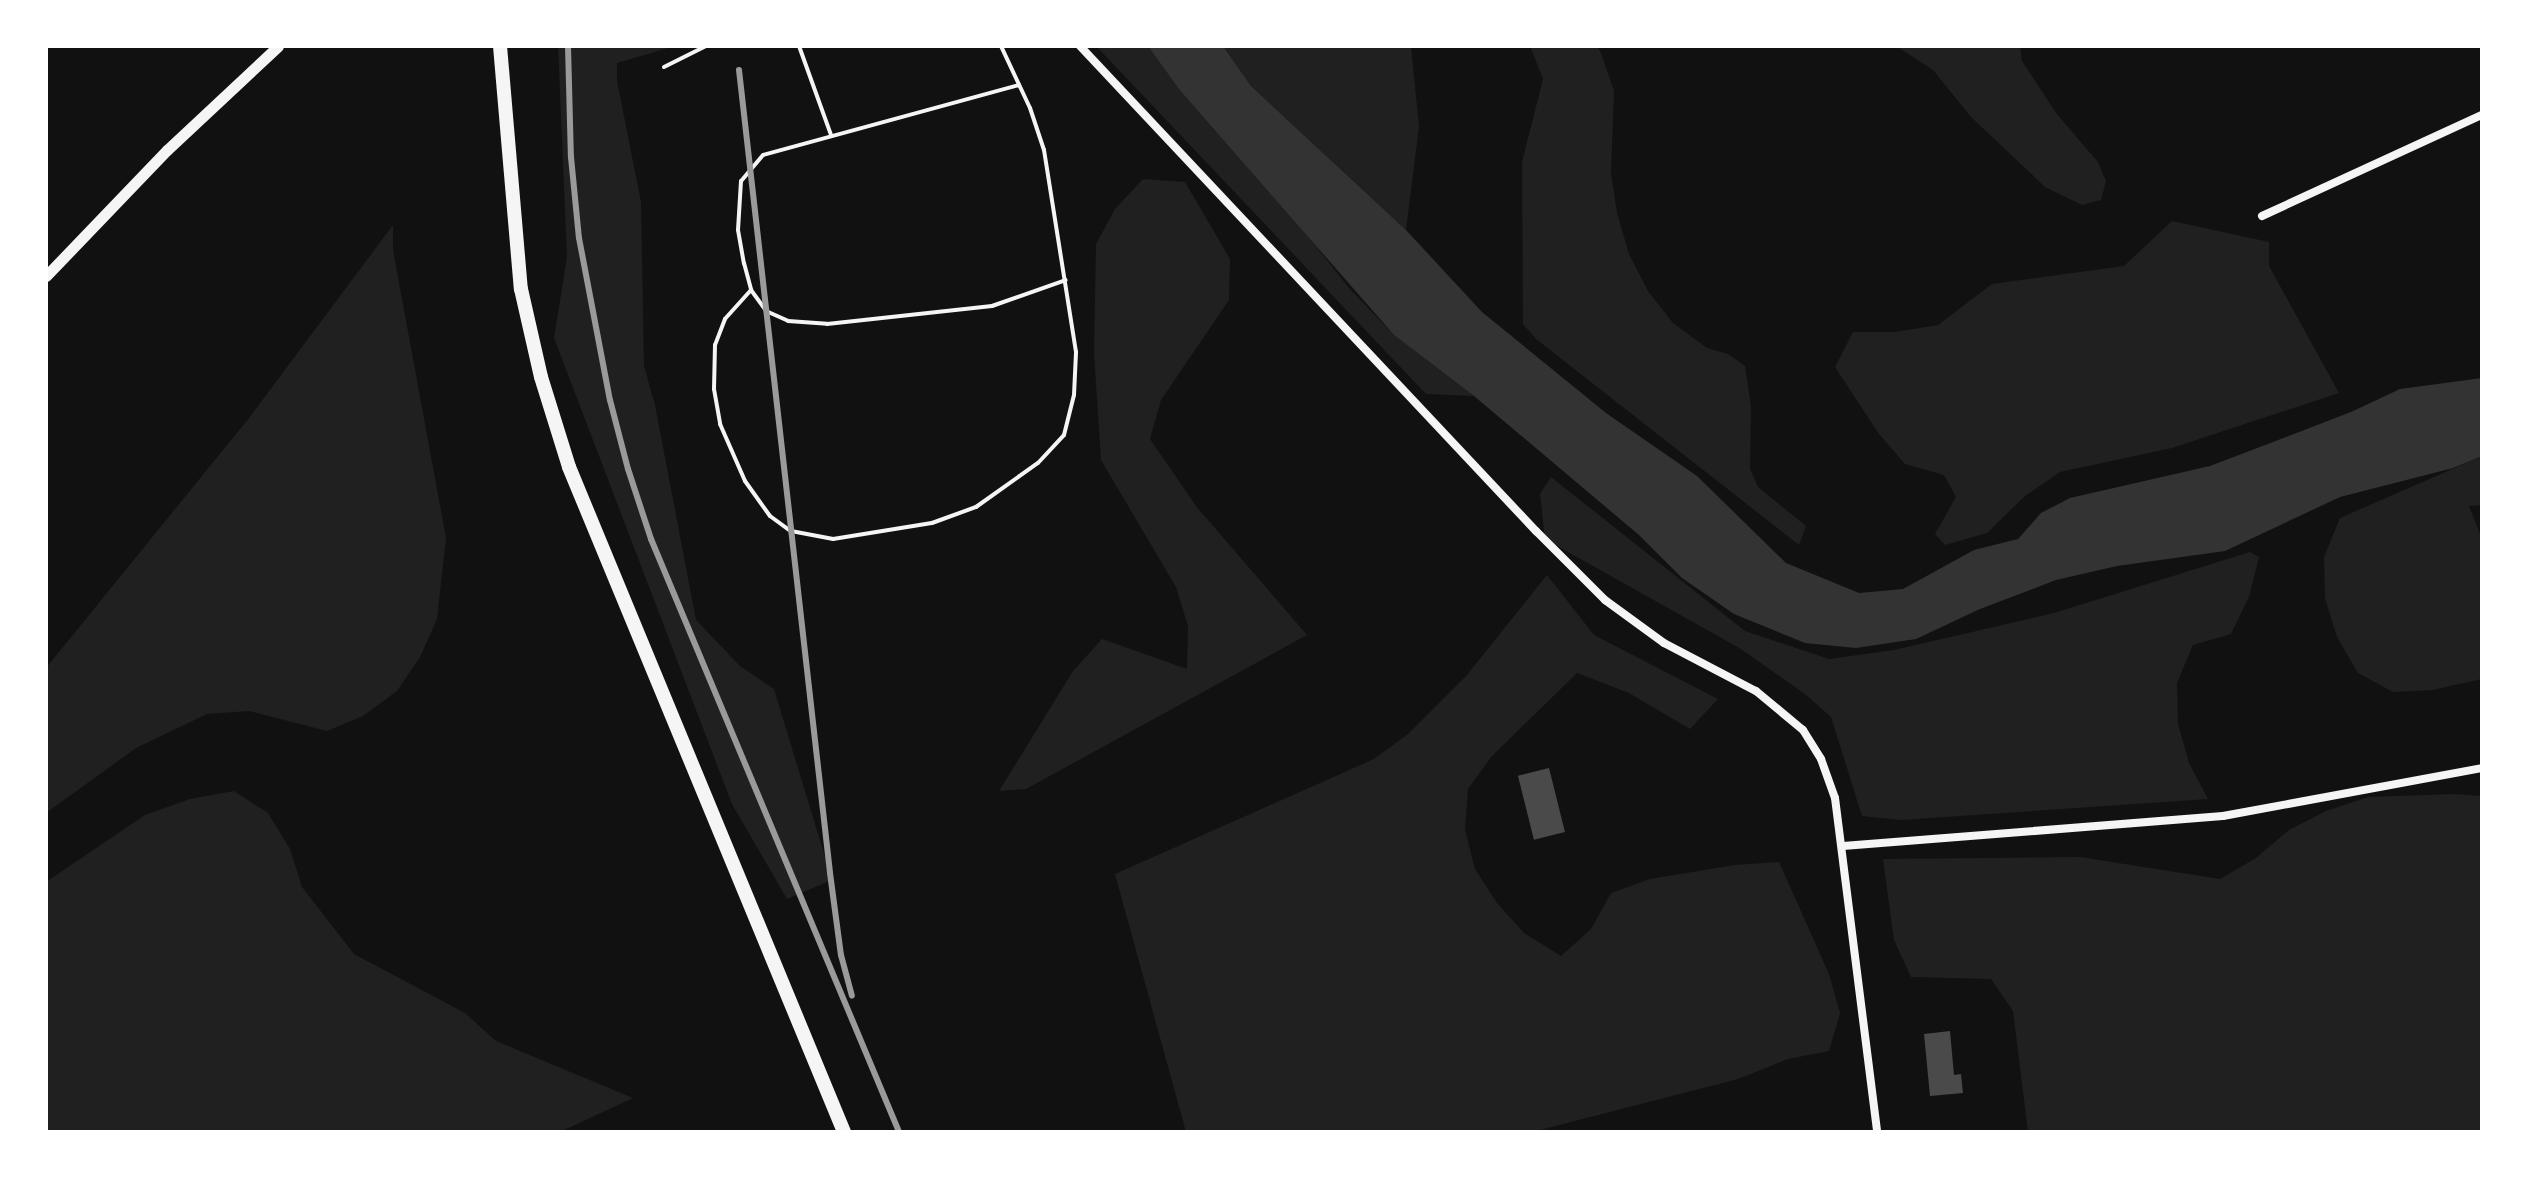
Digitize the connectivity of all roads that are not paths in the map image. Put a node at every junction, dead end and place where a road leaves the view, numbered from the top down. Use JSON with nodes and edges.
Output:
{"nodes":[{"id":1,"x":278,"y":46,"type":"edge"},
{"id":2,"x":500,"y":46,"type":"edge"},
{"id":3,"x":706,"y":46,"type":"edge"},
{"id":4,"x":799,"y":46,"type":"edge"},
{"id":5,"x":1010,"y":46,"type":"edge"},
{"id":6,"x":1080,"y":46,"type":"edge"},
{"id":7,"x":1002,"y":48,"type":"edge"},
{"id":8,"x":664,"y":67,"type":"dead end"},
{"id":9,"x":1019,"y":85,"type":"junction"},
{"id":10,"x":2482,"y":115,"type":"edge"},
{"id":11,"x":831,"y":135,"type":"junction"},
{"id":12,"x":2262,"y":216,"type":"dead end"},
{"id":13,"x":46,"y":276,"type":"edge"},
{"id":14,"x":1066,"y":280,"type":"junction"},
{"id":15,"x":751,"y":290,"type":"junction"},
{"id":16,"x":2482,"y":768,"type":"edge"},
{"id":17,"x":1843,"y":846,"type":"junction"},
{"id":18,"x":844,"y":1132,"type":"edge"},
{"id":19,"x":1877,"y":1132,"type":"edge"}],
"edges":[{"from":1,"to":13,"type":"street"},
{"from":2,"to":18,"type":"main road"},
{"from":3,"to":8,"type":"lane"},
{"from":4,"to":11,"type":"lane"},
{"from":5,"to":7,"type":"lane"},
{"from":6,"to":17,"type":"street"},
{"from":7,"to":9,"type":"lane"},
{"from":9,"to":11,"type":"lane"},
{"from":9,"to":14,"type":"lane"},
{"from":10,"to":12,"type":"street"},
{"from":11,"to":15,"type":"lane"},
{"from":14,"to":15,"type":"lane"},
{"from":14,"to":15,"type":"lane"},
{"from":16,"to":17,"type":"street"},
{"from":17,"to":19,"type":"street"}]}
